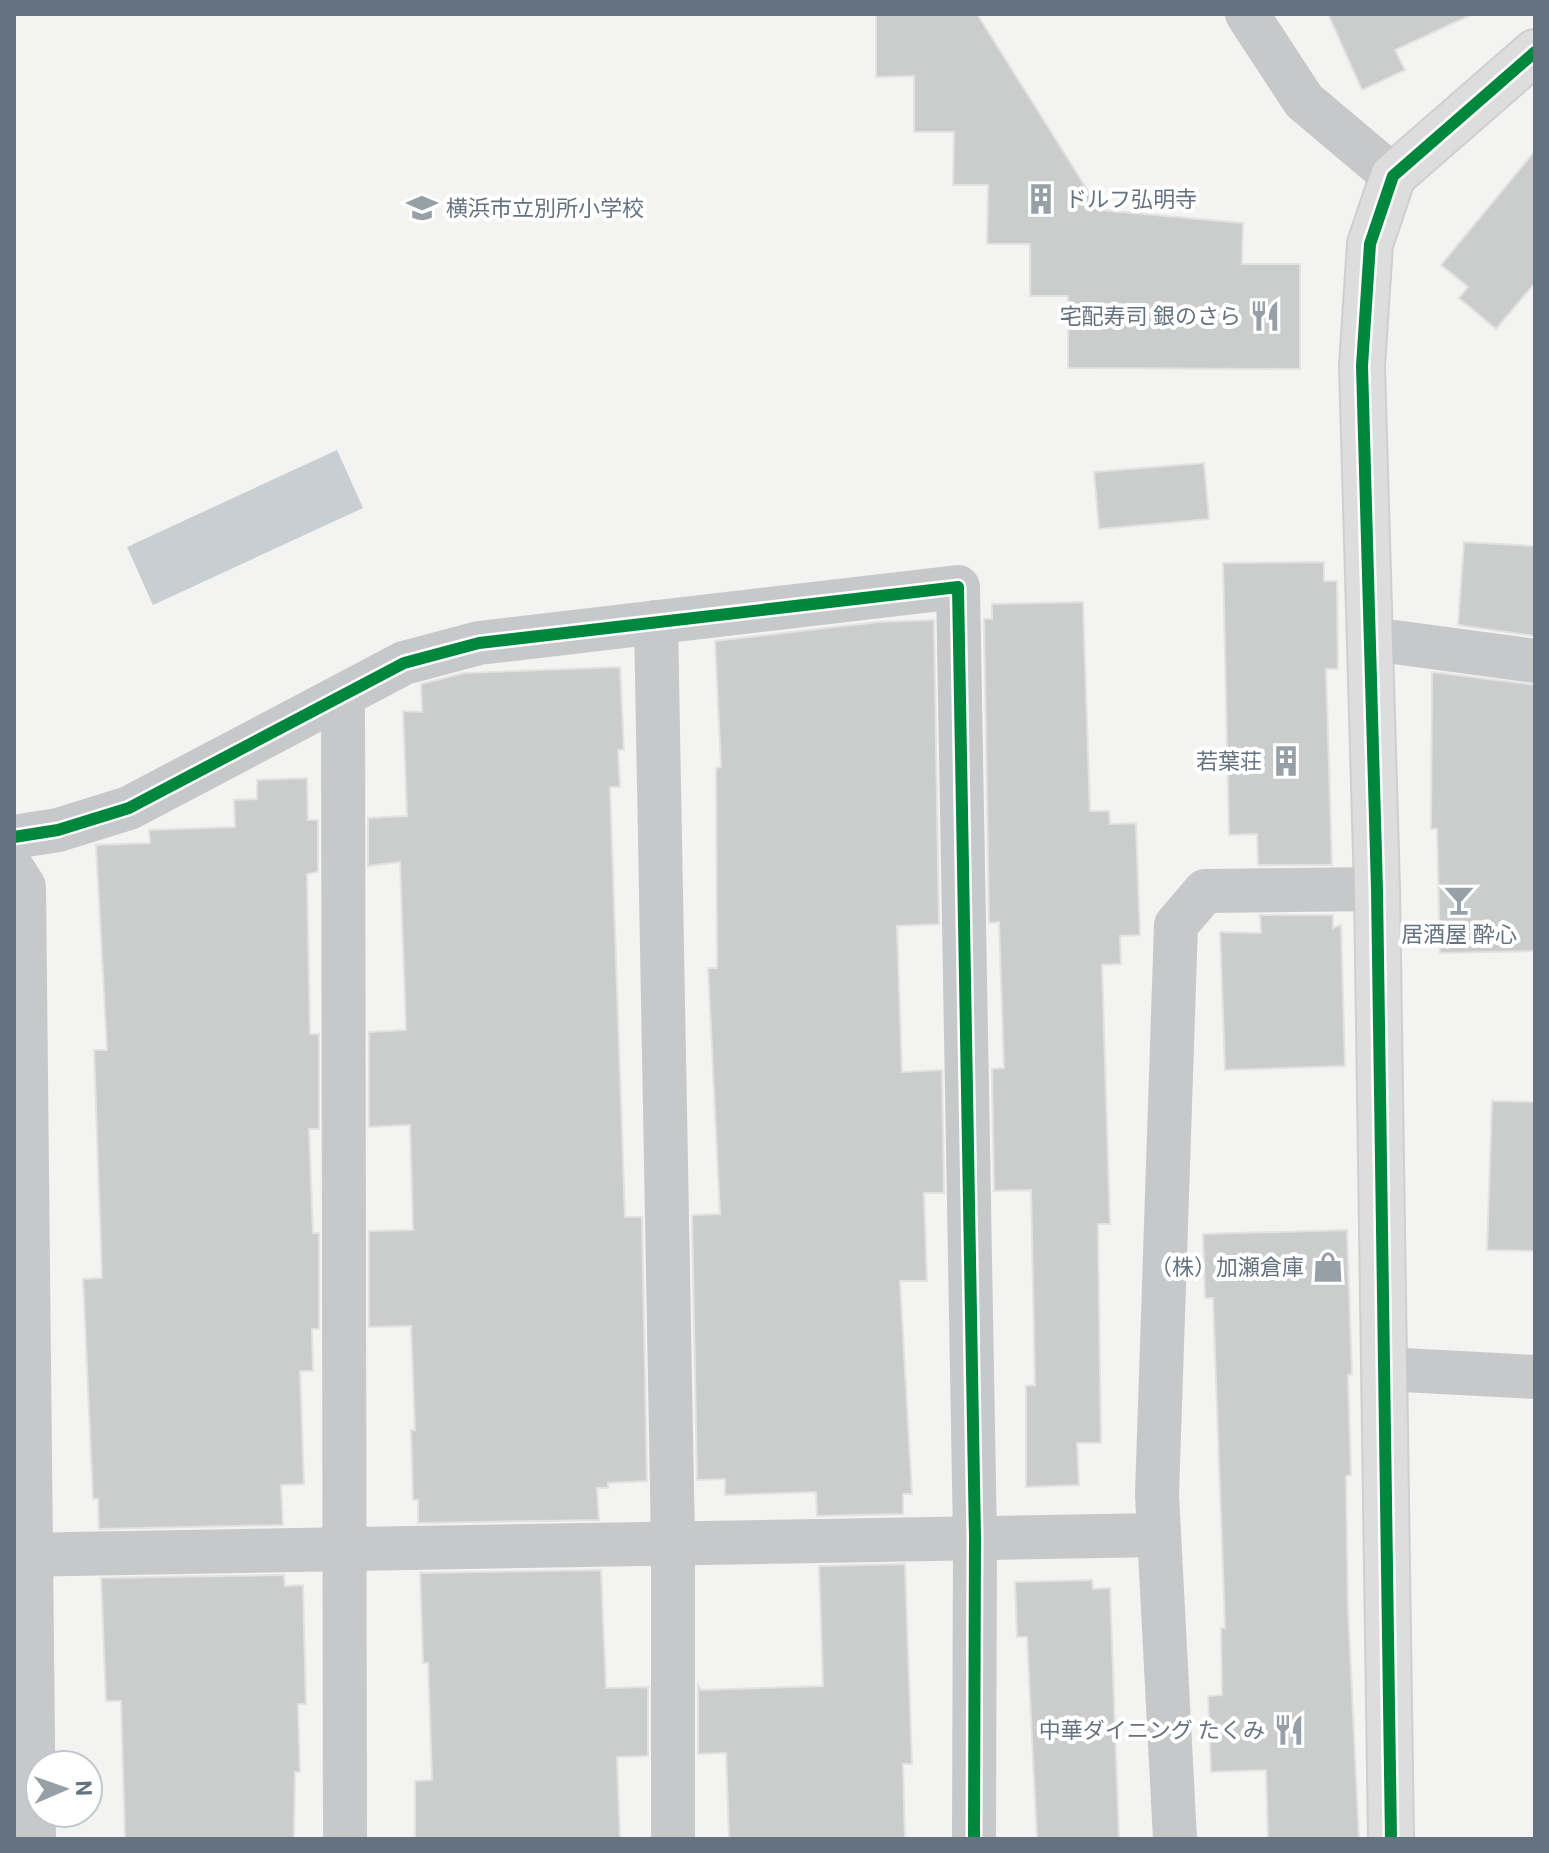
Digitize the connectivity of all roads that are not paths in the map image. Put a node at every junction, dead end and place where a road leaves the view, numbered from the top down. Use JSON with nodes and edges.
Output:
{"nodes":[{"id":1,"x":1247,"y":14,"type":"edge"},
{"id":2,"x":1535,"y":52,"type":"edge"},
{"id":3,"x":1393,"y":176,"type":"junction"},
{"id":4,"x":656,"y":622,"type":"junction"},
{"id":5,"x":1372,"y":639,"type":"junction"},
{"id":6,"x":1535,"y":661,"type":"edge"},
{"id":7,"x":343,"y":696,"type":"junction"},
{"id":8,"x":14,"y":837,"type":"edge"},
{"id":9,"x":14,"y":871,"type":"edge"},
{"id":10,"x":1377,"y":889,"type":"junction"},
{"id":11,"x":1384,"y":1369,"type":"junction"},
{"id":12,"x":1535,"y":1377,"type":"edge"},
{"id":13,"x":1159,"y":1535,"type":"junction"},
{"id":14,"x":975,"y":1538,"type":"junction"},
{"id":15,"x":673,"y":1543,"type":"junction"},
{"id":16,"x":345,"y":1549,"type":"junction"},
{"id":17,"x":22,"y":1555,"type":"edge"},
{"id":18,"x":34,"y":1839,"type":"edge"},
{"id":19,"x":345,"y":1839,"type":"edge"},
{"id":20,"x":673,"y":1839,"type":"edge"},
{"id":21,"x":974,"y":1839,"type":"edge"},
{"id":22,"x":1175,"y":1839,"type":"edge"},
{"id":23,"x":1391,"y":1839,"type":"edge"}],
"edges":[{"from":1,"to":3,"type":"street"},
{"from":2,"to":3,"type":"street"},
{"from":3,"to":5,"type":"street"},
{"from":4,"to":7,"type":"street"},
{"from":4,"to":14,"type":"street"},
{"from":4,"to":15,"type":"street"},
{"from":5,"to":6,"type":"street"},
{"from":5,"to":10,"type":"street"},
{"from":7,"to":8,"type":"street"},
{"from":7,"to":16,"type":"street"},
{"from":9,"to":17,"type":"street"},
{"from":10,"to":11,"type":"street"},
{"from":10,"to":13,"type":"street"},
{"from":11,"to":12,"type":"street"},
{"from":11,"to":23,"type":"street"},
{"from":13,"to":14,"type":"street"},
{"from":13,"to":22,"type":"street"},
{"from":14,"to":15,"type":"street"},
{"from":14,"to":21,"type":"street"},
{"from":15,"to":16,"type":"street"},
{"from":15,"to":20,"type":"street"},
{"from":16,"to":17,"type":"street"},
{"from":16,"to":19,"type":"street"},
{"from":17,"to":18,"type":"street"}]}
